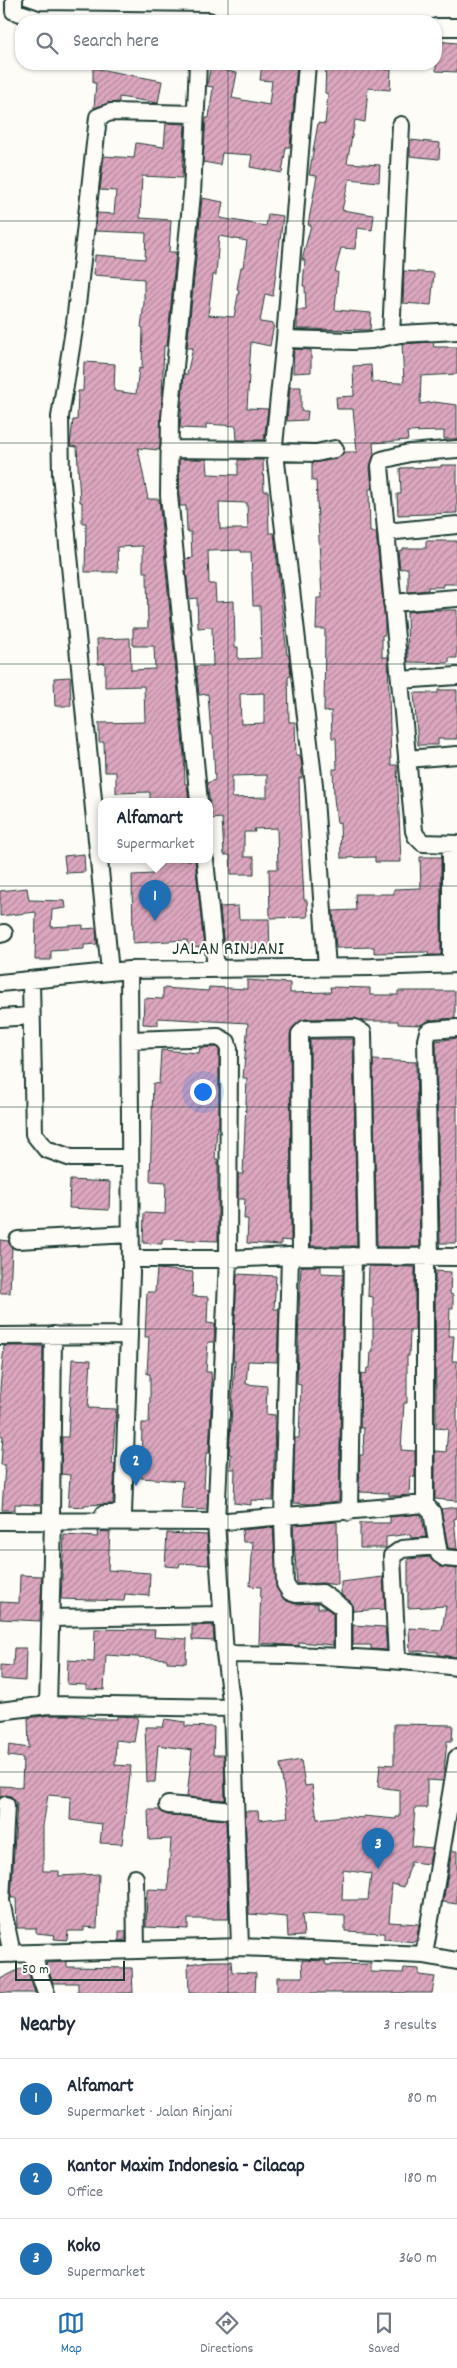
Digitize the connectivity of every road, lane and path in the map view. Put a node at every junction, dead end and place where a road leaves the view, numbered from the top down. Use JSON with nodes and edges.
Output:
{"nodes":[{"id":1,"x":14,"y":0,"type":"edge"},
{"id":2,"x":26,"y":15,"type":"edge"},
{"id":3,"x":442,"y":27,"type":"edge"},
{"id":4,"x":457,"y":27,"type":"edge"},
{"id":5,"x":198,"y":70,"type":"edge"},
{"id":6,"x":307,"y":70,"type":"edge"},
{"id":7,"x":196,"y":114,"type":"junction"},
{"id":8,"x":401,"y":124,"type":"dead end"},
{"id":9,"x":457,"y":331,"type":"edge"},
{"id":10,"x":391,"y":335,"type":"junction"},
{"id":11,"x":285,"y":339,"type":"junction"},
{"id":12,"x":169,"y":449,"type":"junction"},
{"id":13,"x":457,"y":449,"type":"edge"},
{"id":14,"x":335,"y":450,"type":"dead end"},
{"id":15,"x":275,"y":451,"type":"junction"},
{"id":16,"x":457,"y":525,"type":"edge"},
{"id":17,"x":386,"y":532,"type":"junction"},
{"id":18,"x":457,"y":598,"type":"edge"},
{"id":19,"x":392,"y":603,"type":"junction"},
{"id":20,"x":457,"y":676,"type":"edge"},
{"id":21,"x":400,"y":680,"type":"junction"},
{"id":22,"x":457,"y":755,"type":"edge"},
{"id":23,"x":407,"y":759,"type":"junction"},
{"id":24,"x":199,"y":798,"type":"edge"},
{"id":25,"x":454,"y":844,"type":"edge"},
{"id":26,"x":98,"y":850,"type":"edge"},
{"id":27,"x":99,"y":863,"type":"edge"},
{"id":28,"x":205,"y":863,"type":"edge"},
{"id":29,"x":454,"y":964,"type":"edge"},
{"id":30,"x":327,"y":968,"type":"junction"},
{"id":31,"x":216,"y":969,"type":"junction"},
{"id":32,"x":128,"y":970,"type":"junction"},
{"id":33,"x":110,"y":972,"type":"junction"},
{"id":34,"x":31,"y":981,"type":"junction"},
{"id":35,"x":0,"y":983,"type":"edge"},
{"id":36,"x":31,"y":1016,"type":"junction"},
{"id":37,"x":0,"y":1018,"type":"edge"},
{"id":38,"x":457,"y":1028,"type":"edge"},
{"id":39,"x":131,"y":1040,"type":"junction"},
{"id":40,"x":130,"y":1158,"type":"junction"},
{"id":41,"x":130,"y":1234,"type":"junction"},
{"id":42,"x":18,"y":1240,"type":"dead end"},
{"id":43,"x":296,"y":1256,"type":"junction"},
{"id":44,"x":360,"y":1256,"type":"junction"},
{"id":45,"x":428,"y":1257,"type":"junction"},
{"id":46,"x":457,"y":1257,"type":"edge"},
{"id":47,"x":131,"y":1259,"type":"junction"},
{"id":48,"x":228,"y":1259,"type":"junction"},
{"id":49,"x":53,"y":1335,"type":"junction"},
{"id":50,"x":128,"y":1335,"type":"junction"},
{"id":51,"x":0,"y":1336,"type":"edge"},
{"id":52,"x":426,"y":1504,"type":"junction"},
{"id":53,"x":0,"y":1512,"type":"edge"},
{"id":54,"x":349,"y":1512,"type":"junction"},
{"id":55,"x":52,"y":1518,"type":"junction"},
{"id":56,"x":283,"y":1518,"type":"junction"},
{"id":57,"x":0,"y":1521,"type":"edge"},
{"id":58,"x":216,"y":1522,"type":"junction"},
{"id":59,"x":437,"y":1546,"type":"junction"},
{"id":60,"x":457,"y":1559,"type":"edge"},
{"id":61,"x":222,"y":1615,"type":"junction"},
{"id":62,"x":51,"y":1618,"type":"junction"},
{"id":63,"x":225,"y":1654,"type":"junction"},
{"id":64,"x":343,"y":1656,"type":"junction"},
{"id":65,"x":397,"y":1659,"type":"junction"},
{"id":66,"x":457,"y":1667,"type":"edge"},
{"id":67,"x":48,"y":1705,"type":"junction"},
{"id":68,"x":232,"y":1708,"type":"junction"},
{"id":69,"x":0,"y":1711,"type":"edge"},
{"id":70,"x":457,"y":1758,"type":"edge"},
{"id":71,"x":6,"y":1804,"type":"dead end"},
{"id":72,"x":168,"y":1805,"type":"dead end"},
{"id":73,"x":235,"y":1811,"type":"junction"},
{"id":74,"x":452,"y":1813,"type":"edge"},
{"id":75,"x":2,"y":1855,"type":"edge"},
{"id":76,"x":135,"y":1878,"type":"dead end"},
{"id":77,"x":240,"y":1947,"type":"junction"},
{"id":78,"x":136,"y":1950,"type":"junction"},
{"id":79,"x":32,"y":1953,"type":"junction"},
{"id":80,"x":6,"y":1954,"type":"edge"},
{"id":81,"x":424,"y":1955,"type":"junction"},
{"id":82,"x":457,"y":1961,"type":"edge"},
{"id":83,"x":46,"y":1993,"type":"edge"}],
"edges":[{"from":1,"to":2,"type":"street"},
{"from":3,"to":4,"type":"street"},
{"from":5,"to":7,"type":"street"},
{"from":6,"to":11,"type":"street"},
{"from":7,"to":12,"type":"street"},
{"from":7,"to":26,"type":"street"},
{"from":8,"to":10,"type":"street"},
{"from":9,"to":10,"type":"street"},
{"from":10,"to":11,"type":"street"},
{"from":11,"to":15,"type":"street"},
{"from":12,"to":15,"type":"street"},
{"from":12,"to":24,"type":"street"},
{"from":13,"to":17,"type":"street"},
{"from":14,"to":15,"type":"street"},
{"from":15,"to":30,"type":"street"},
{"from":16,"to":17,"type":"street"},
{"from":17,"to":19,"type":"street"},
{"from":18,"to":19,"type":"street"},
{"from":19,"to":21,"type":"street"},
{"from":20,"to":21,"type":"street"},
{"from":21,"to":23,"type":"street"},
{"from":22,"to":23,"type":"street"},
{"from":23,"to":25,"type":"street"},
{"from":25,"to":29,"type":"street"},
{"from":27,"to":33,"type":"street"},
{"from":28,"to":31,"type":"street"},
{"from":29,"to":30,"type":"street","name":"JALAN RINJANI"},
{"from":30,"to":31,"type":"street","name":"JALAN RINJANI"},
{"from":31,"to":32,"type":"street","name":"JALAN RINJANI"},
{"from":32,"to":33,"type":"street","name":"JALAN RINJANI"},
{"from":32,"to":39,"type":"street"},
{"from":33,"to":34,"type":"street","name":"JALAN RINJANI"},
{"from":34,"to":35,"type":"street","name":"JALAN RINJANI"},
{"from":34,"to":36,"type":"street"},
{"from":36,"to":37,"type":"street"},
{"from":36,"to":40,"type":"street"},
{"from":38,"to":45,"type":"street"},
{"from":39,"to":40,"type":"street"},
{"from":39,"to":48,"type":"street"},
{"from":40,"to":41,"type":"street"},
{"from":41,"to":42,"type":"street"},
{"from":41,"to":47,"type":"street"},
{"from":43,"to":44,"type":"street"},
{"from":43,"to":44,"type":"street"},
{"from":43,"to":48,"type":"street"},
{"from":43,"to":56,"type":"street"},
{"from":44,"to":45,"type":"street"},
{"from":44,"to":54,"type":"street"},
{"from":45,"to":46,"type":"street"},
{"from":45,"to":52,"type":"street"},
{"from":47,"to":48,"type":"street"},
{"from":47,"to":50,"type":"street"},
{"from":48,"to":58,"type":"street"},
{"from":49,"to":50,"type":"street"},
{"from":49,"to":51,"type":"street"},
{"from":49,"to":55,"type":"street"},
{"from":50,"to":55,"type":"street"},
{"from":52,"to":54,"type":"street"},
{"from":52,"to":59,"type":"street"},
{"from":53,"to":55,"type":"street"},
{"from":54,"to":56,"type":"street"},
{"from":55,"to":57,"type":"street"},
{"from":55,"to":58,"type":"street"},
{"from":55,"to":62,"type":"street"},
{"from":56,"to":58,"type":"street"},
{"from":56,"to":64,"type":"street"},
{"from":58,"to":61,"type":"street"},
{"from":59,"to":60,"type":"street"},
{"from":59,"to":65,"type":"street"},
{"from":61,"to":62,"type":"street"},
{"from":61,"to":63,"type":"street"},
{"from":62,"to":67,"type":"street"},
{"from":63,"to":64,"type":"street"},
{"from":63,"to":68,"type":"street"},
{"from":64,"to":65,"type":"street"},
{"from":65,"to":66,"type":"street"},
{"from":67,"to":68,"type":"street"},
{"from":67,"to":69,"type":"street"},
{"from":68,"to":73,"type":"street"},
{"from":70,"to":74,"type":"street"},
{"from":71,"to":75,"type":"street"},
{"from":72,"to":73,"type":"street"},
{"from":73,"to":77,"type":"street"},
{"from":74,"to":81,"type":"street"},
{"from":75,"to":80,"type":"street"},
{"from":76,"to":78,"type":"street"},
{"from":77,"to":78,"type":"street"},
{"from":77,"to":81,"type":"street"},
{"from":78,"to":79,"type":"street"},
{"from":79,"to":80,"type":"street"},
{"from":79,"to":83,"type":"street"},
{"from":81,"to":82,"type":"street"}]}
